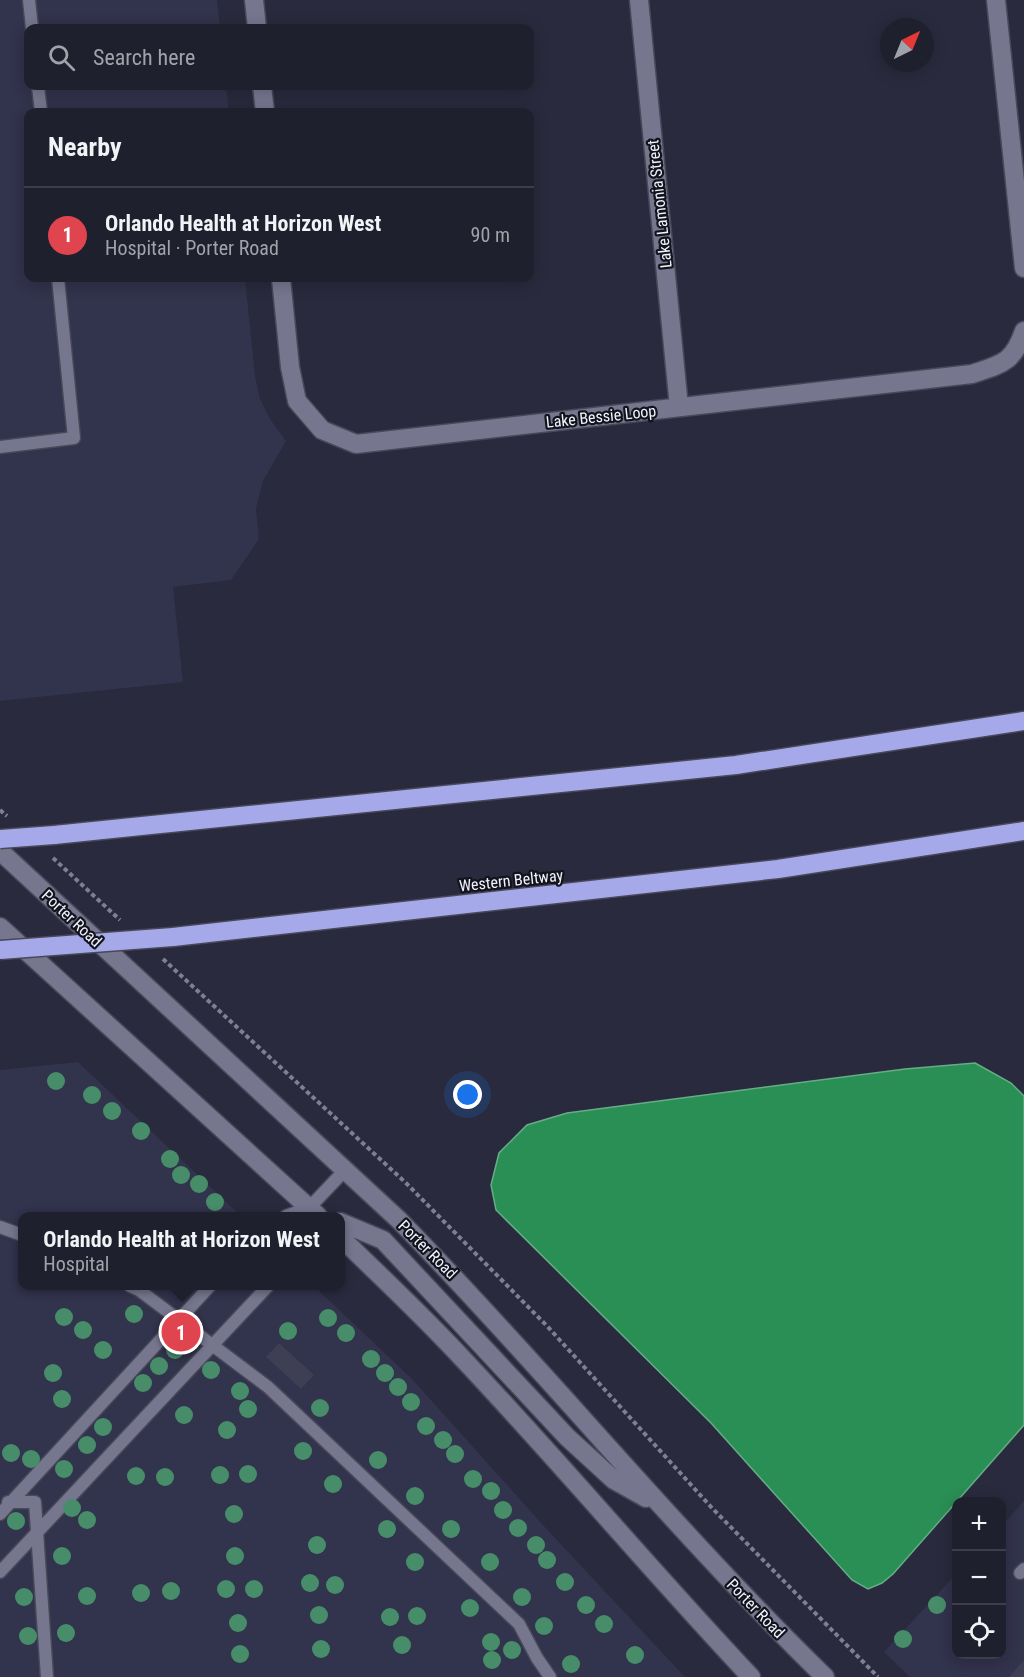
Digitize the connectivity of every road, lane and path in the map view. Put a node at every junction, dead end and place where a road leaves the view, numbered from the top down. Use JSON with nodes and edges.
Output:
{"nodes":[{"id":1,"x":29,"y":0,"type":"edge"},
{"id":2,"x":254,"y":0,"type":"edge"},
{"id":3,"x":639,"y":0,"type":"edge"},
{"id":4,"x":996,"y":0,"type":"edge"},
{"id":5,"x":32,"y":24,"type":"edge"},
{"id":6,"x":257,"y":24,"type":"edge"},
{"id":7,"x":38,"y":90,"type":"edge"},
{"id":8,"x":262,"y":90,"type":"edge"},
{"id":9,"x":41,"y":108,"type":"edge"},
{"id":10,"x":265,"y":108,"type":"edge"},
{"id":11,"x":1024,"y":268,"type":"edge"},
{"id":12,"x":58,"y":282,"type":"edge"},
{"id":13,"x":281,"y":282,"type":"edge"},
{"id":14,"x":1024,"y":331,"type":"edge"},
{"id":15,"x":679,"y":407,"type":"junction"},
{"id":16,"x":0,"y":447,"type":"edge"},
{"id":17,"x":1024,"y":721,"type":"edge"},
{"id":18,"x":1024,"y":831,"type":"edge"},
{"id":19,"x":0,"y":839,"type":"edge"},
{"id":20,"x":0,"y":852,"type":"edge"},
{"id":21,"x":0,"y":927,"type":"edge"},
{"id":22,"x":0,"y":950,"type":"edge"},
{"id":23,"x":346,"y":1169,"type":"junction"},
{"id":24,"x":309,"y":1212,"type":"edge"},
{"id":25,"x":313,"y":1212,"type":"edge"},
{"id":26,"x":345,"y":1223,"type":"edge"},
{"id":27,"x":0,"y":1227,"type":"edge"},
{"id":28,"x":18,"y":1234,"type":"edge"},
{"id":29,"x":345,"y":1242,"type":"edge"},
{"id":30,"x":136,"y":1290,"type":"edge"},
{"id":31,"x":206,"y":1290,"type":"edge"},
{"id":32,"x":264,"y":1290,"type":"edge"},
{"id":33,"x":178,"y":1319,"type":"junction"},
{"id":34,"x":213,"y":1345,"type":"junction"},
{"id":35,"x":6,"y":1502,"type":"edge"},
{"id":36,"x":661,"y":1506,"type":"junction"},
{"id":37,"x":0,"y":1514,"type":"edge"},
{"id":38,"x":37,"y":1532,"type":"junction"},
{"id":39,"x":0,"y":1572,"type":"edge"},
{"id":40,"x":47,"y":1677,"type":"edge"},
{"id":41,"x":550,"y":1677,"type":"edge"},
{"id":42,"x":751,"y":1677,"type":"edge"},
{"id":43,"x":825,"y":1677,"type":"edge"}],
"edges":[{"from":1,"to":5,"type":"lane"},
{"from":2,"to":6,"type":"street"},
{"from":3,"to":15,"type":"street","name":"Lake Lamonia Street"},
{"from":4,"to":11,"type":"street"},
{"from":7,"to":9,"type":"lane"},
{"from":8,"to":10,"type":"street"},
{"from":12,"to":16,"type":"lane"},
{"from":13,"to":15,"type":"street","name":"Lake Bessie Loop"},
{"from":14,"to":15,"type":"street","name":"Lake Bessie Loop"},
{"from":17,"to":19,"type":"highway","bridge":true},
{"from":18,"to":22,"type":"highway","name":"Western Beltway","bridge":true},
{"from":20,"to":23,"type":"street","name":"Porter Road"},
{"from":21,"to":24,"type":"street"},
{"from":23,"to":25,"type":"lane"},
{"from":23,"to":36,"type":"street","name":"Porter Road"},
{"from":26,"to":36,"type":"street"},
{"from":27,"to":28,"type":"lane"},
{"from":29,"to":42,"type":"street"},
{"from":30,"to":33,"type":"lane"},
{"from":31,"to":33,"type":"lane"},
{"from":32,"to":34,"type":"lane"},
{"from":33,"to":34,"type":"lane"},
{"from":33,"to":35,"type":"lane"},
{"from":34,"to":38,"type":"lane"},
{"from":34,"to":41,"type":"lane"},
{"from":35,"to":37,"type":"lane"},
{"from":35,"to":38,"type":"lane"},
{"from":36,"to":43,"type":"street","name":"Porter Road"},
{"from":38,"to":39,"type":"lane"},
{"from":38,"to":40,"type":"lane"}]}
